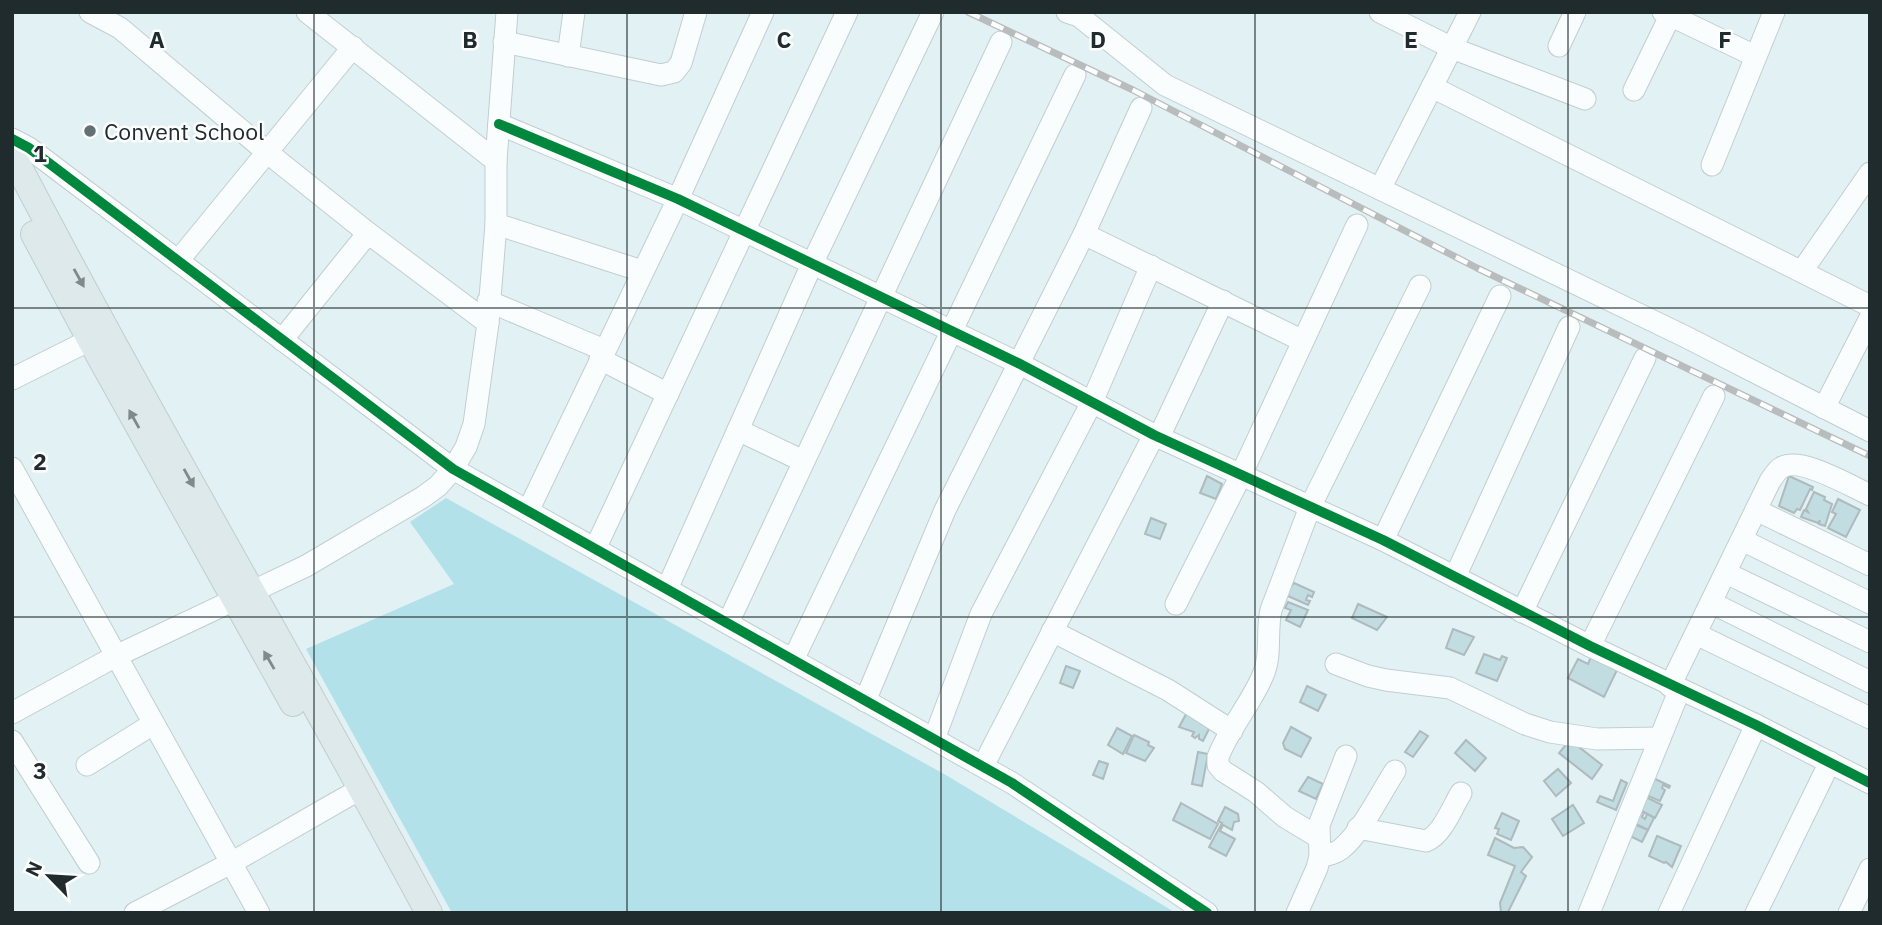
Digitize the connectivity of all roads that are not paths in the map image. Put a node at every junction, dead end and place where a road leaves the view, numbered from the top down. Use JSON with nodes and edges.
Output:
{"nodes":[{"id":1,"x":90,"y":12,"type":"edge"},
{"id":2,"x":307,"y":12,"type":"edge"},
{"id":3,"x":507,"y":12,"type":"edge"},
{"id":4,"x":573,"y":12,"type":"edge"},
{"id":5,"x":696,"y":12,"type":"edge"},
{"id":6,"x":763,"y":12,"type":"edge"},
{"id":7,"x":847,"y":12,"type":"edge"},
{"id":8,"x":933,"y":12,"type":"edge"},
{"id":9,"x":1380,"y":12,"type":"edge"},
{"id":10,"x":1470,"y":12,"type":"edge"},
{"id":11,"x":1575,"y":12,"type":"edge"},
{"id":12,"x":1774,"y":12,"type":"edge"},
{"id":13,"x":1075,"y":13,"type":"edge"},
{"id":14,"x":1669,"y":13,"type":"edge"},
{"id":15,"x":504,"y":42,"type":"junction"},
{"id":16,"x":1001,"y":42,"type":"dead end"},
{"id":17,"x":1559,"y":46,"type":"dead end"},
{"id":18,"x":353,"y":47,"type":"junction"},
{"id":19,"x":1452,"y":48,"type":"junction"},
{"id":20,"x":568,"y":55,"type":"junction"},
{"id":21,"x":1755,"y":56,"type":"junction"},
{"id":22,"x":1075,"y":75,"type":"dead end"},
{"id":23,"x":1432,"y":87,"type":"junction"},
{"id":24,"x":1634,"y":90,"type":"dead end"},
{"id":25,"x":1585,"y":99,"type":"dead end"},
{"id":26,"x":1141,"y":108,"type":"dead end"},
{"id":27,"x":499,"y":124,"type":"junction"},
{"id":28,"x":12,"y":139,"type":"edge"},
{"id":29,"x":268,"y":153,"type":"junction"},
{"id":30,"x":12,"y":154,"type":"edge"},
{"id":31,"x":496,"y":161,"type":"junction"},
{"id":32,"x":1712,"y":165,"type":"dead end"},
{"id":33,"x":1870,"y":173,"type":"edge"},
{"id":34,"x":1380,"y":189,"type":"junction"},
{"id":35,"x":12,"y":192,"type":"edge"},
{"id":36,"x":678,"y":199,"type":"junction"},
{"id":37,"x":496,"y":224,"type":"junction"},
{"id":38,"x":1357,"y":225,"type":"dead end"},
{"id":39,"x":744,"y":232,"type":"junction"},
{"id":40,"x":368,"y":233,"type":"junction"},
{"id":41,"x":1084,"y":234,"type":"junction"},
{"id":42,"x":178,"y":261,"type":"junction"},
{"id":43,"x":812,"y":264,"type":"junction"},
{"id":44,"x":1151,"y":266,"type":"junction"},
{"id":45,"x":642,"y":271,"type":"junction"},
{"id":46,"x":1802,"y":271,"type":"junction"},
{"id":47,"x":1420,"y":286,"type":"dead end"},
{"id":48,"x":1500,"y":296,"type":"dead end"},
{"id":49,"x":879,"y":298,"type":"junction"},
{"id":50,"x":488,"y":301,"type":"junction"},
{"id":51,"x":1223,"y":301,"type":"junction"},
{"id":52,"x":1870,"y":306,"type":"edge"},
{"id":53,"x":1870,"y":318,"type":"edge"},
{"id":54,"x":488,"y":323,"type":"junction"},
{"id":55,"x":1569,"y":327,"type":"dead end"},
{"id":56,"x":951,"y":331,"type":"junction"},
{"id":57,"x":99,"y":335,"type":"junction"},
{"id":58,"x":282,"y":340,"type":"junction"},
{"id":59,"x":1303,"y":341,"type":"junction"},
{"id":60,"x":602,"y":355,"type":"junction"},
{"id":61,"x":1645,"y":358,"type":"dead end"},
{"id":62,"x":1018,"y":363,"type":"junction"},
{"id":63,"x":12,"y":379,"type":"edge"},
{"id":64,"x":668,"y":394,"type":"junction"},
{"id":65,"x":1714,"y":396,"type":"dead end"},
{"id":66,"x":1092,"y":402,"type":"junction"},
{"id":67,"x":1824,"y":408,"type":"junction"},
{"id":68,"x":738,"y":430,"type":"junction"},
{"id":69,"x":1870,"y":431,"type":"edge"},
{"id":70,"x":1157,"y":436,"type":"junction"},
{"id":71,"x":803,"y":461,"type":"junction"},
{"id":72,"x":12,"y":468,"type":"edge"},
{"id":73,"x":453,"y":469,"type":"junction"},
{"id":74,"x":1241,"y":475,"type":"junction"},
{"id":75,"x":1870,"y":495,"type":"edge"},
{"id":76,"x":1310,"y":507,"type":"junction"},
{"id":77,"x":1756,"y":510,"type":"junction"},
{"id":78,"x":527,"y":511,"type":"junction"},
{"id":79,"x":1383,"y":540,"type":"junction"},
{"id":80,"x":1742,"y":540,"type":"junction"},
{"id":81,"x":595,"y":549,"type":"junction"},
{"id":82,"x":1870,"y":565,"type":"edge"},
{"id":83,"x":1726,"y":573,"type":"junction"},
{"id":84,"x":1455,"y":578,"type":"junction"},
{"id":85,"x":667,"y":589,"type":"junction"},
{"id":86,"x":242,"y":595,"type":"junction"},
{"id":87,"x":1870,"y":603,"type":"edge"},
{"id":88,"x":1176,"y":604,"type":"dead end"},
{"id":89,"x":1712,"y":604,"type":"junction"},
{"id":90,"x":1522,"y":612,"type":"junction"},
{"id":91,"x":728,"y":623,"type":"junction"},
{"id":92,"x":1052,"y":631,"type":"junction"},
{"id":93,"x":1696,"y":634,"type":"junction"},
{"id":94,"x":1870,"y":642,"type":"edge"},
{"id":95,"x":1590,"y":646,"type":"junction"},
{"id":96,"x":116,"y":656,"type":"junction"},
{"id":97,"x":793,"y":660,"type":"junction"},
{"id":98,"x":1336,"y":664,"type":"dead end"},
{"id":99,"x":1870,"y":682,"type":"edge"},
{"id":100,"x":1675,"y":688,"type":"junction"},
{"id":101,"x":865,"y":701,"type":"junction"},
{"id":102,"x":12,"y":713,"type":"edge"},
{"id":103,"x":1870,"y":718,"type":"edge"},
{"id":104,"x":153,"y":724,"type":"junction"},
{"id":105,"x":1756,"y":725,"type":"junction"},
{"id":106,"x":1232,"y":731,"type":"junction"},
{"id":107,"x":1660,"y":738,"type":"junction"},
{"id":108,"x":934,"y":739,"type":"junction"},
{"id":109,"x":12,"y":741,"type":"edge"},
{"id":110,"x":1346,"y":756,"type":"dead end"},
{"id":111,"x":1830,"y":762,"type":"junction"},
{"id":112,"x":87,"y":765,"type":"dead end"},
{"id":113,"x":983,"y":766,"type":"junction"},
{"id":114,"x":1395,"y":771,"type":"dead end"},
{"id":115,"x":1870,"y":783,"type":"edge"},
{"id":116,"x":355,"y":793,"type":"junction"},
{"id":117,"x":1461,"y":793,"type":"dead end"},
{"id":118,"x":1358,"y":828,"type":"junction"},
{"id":119,"x":1319,"y":847,"type":"junction"},
{"id":120,"x":89,"y":863,"type":"dead end"},
{"id":121,"x":231,"y":863,"type":"junction"},
{"id":122,"x":1870,"y":869,"type":"edge"},
{"id":123,"x":135,"y":913,"type":"edge"},
{"id":124,"x":259,"y":913,"type":"edge"},
{"id":125,"x":408,"y":913,"type":"edge"},
{"id":126,"x":429,"y":913,"type":"edge"},
{"id":127,"x":1207,"y":913,"type":"edge"},
{"id":128,"x":1297,"y":913,"type":"edge"},
{"id":129,"x":1589,"y":913,"type":"edge"},
{"id":130,"x":1669,"y":913,"type":"edge"},
{"id":131,"x":1756,"y":913,"type":"edge"},
{"id":132,"x":1849,"y":913,"type":"edge"}],
"edges":[{"from":1,"to":29,"type":"street"},
{"from":2,"to":18,"type":"street"},
{"from":3,"to":15,"type":"street"},
{"from":4,"to":20,"type":"street"},
{"from":5,"to":20,"type":"street"},
{"from":6,"to":36,"type":"street"},
{"from":7,"to":39,"type":"street"},
{"from":8,"to":43,"type":"street"},
{"from":9,"to":19,"type":"street"},
{"from":10,"to":19,"type":"street"},
{"from":11,"to":17,"type":"street"},
{"from":12,"to":21,"type":"street"},
{"from":13,"to":34,"type":"street"},
{"from":14,"to":21,"type":"street"},
{"from":14,"to":24,"type":"street"},
{"from":15,"to":20,"type":"street"},
{"from":15,"to":27,"type":"street"},
{"from":16,"to":49,"type":"street"},
{"from":18,"to":29,"type":"street"},
{"from":18,"to":31,"type":"street"},
{"from":19,"to":23,"type":"street"},
{"from":19,"to":25,"type":"street"},
{"from":21,"to":32,"type":"street"},
{"from":22,"to":56,"type":"street"},
{"from":23,"to":34,"type":"street"},
{"from":23,"to":46,"type":"street"},
{"from":26,"to":41,"type":"street"},
{"from":27,"to":31,"type":"street"},
{"from":27,"to":36,"type":"street"},
{"from":28,"to":42,"type":"street"},
{"from":29,"to":40,"type":"street"},
{"from":29,"to":42,"type":"street"},
{"from":30,"to":57,"type":"main road","one_way":true},
{"from":31,"to":37,"type":"street"},
{"from":33,"to":46,"type":"street"},
{"from":34,"to":67,"type":"street"},
{"from":35,"to":57,"type":"main road"},
{"from":36,"to":39,"type":"street"},
{"from":36,"to":45,"type":"street"},
{"from":37,"to":45,"type":"street"},
{"from":37,"to":50,"type":"street"},
{"from":38,"to":59,"type":"street"},
{"from":39,"to":43,"type":"street"},
{"from":39,"to":64,"type":"street"},
{"from":40,"to":54,"type":"street"},
{"from":40,"to":58,"type":"street"},
{"from":41,"to":44,"type":"street"},
{"from":41,"to":62,"type":"street"},
{"from":42,"to":58,"type":"street"},
{"from":43,"to":49,"type":"street"},
{"from":43,"to":68,"type":"street"},
{"from":44,"to":51,"type":"street"},
{"from":44,"to":66,"type":"street"},
{"from":45,"to":60,"type":"street"},
{"from":46,"to":52,"type":"street"},
{"from":47,"to":76,"type":"street"},
{"from":48,"to":79,"type":"street"},
{"from":49,"to":56,"type":"street"},
{"from":49,"to":71,"type":"street"},
{"from":50,"to":54,"type":"street"},
{"from":50,"to":60,"type":"street"},
{"from":51,"to":59,"type":"street"},
{"from":51,"to":70,"type":"street"},
{"from":53,"to":67,"type":"street"},
{"from":54,"to":73,"type":"street"},
{"from":55,"to":84,"type":"street"},
{"from":56,"to":62,"type":"street"},
{"from":56,"to":97,"type":"street"},
{"from":57,"to":63,"type":"street"},
{"from":57,"to":86,"type":"main road"},
{"from":58,"to":73,"type":"street"},
{"from":59,"to":74,"type":"street"},
{"from":60,"to":64,"type":"street"},
{"from":60,"to":78,"type":"street"},
{"from":61,"to":90,"type":"street"},
{"from":62,"to":66,"type":"street"},
{"from":62,"to":101,"type":"street"},
{"from":64,"to":81,"type":"street"},
{"from":65,"to":95,"type":"street"},
{"from":66,"to":70,"type":"street"},
{"from":66,"to":108,"type":"street"},
{"from":67,"to":69,"type":"street"},
{"from":68,"to":71,"type":"street"},
{"from":68,"to":85,"type":"street"},
{"from":70,"to":74,"type":"street"},
{"from":70,"to":92,"type":"street"},
{"from":71,"to":91,"type":"street"},
{"from":72,"to":96,"type":"street"},
{"from":73,"to":78,"type":"street"},
{"from":73,"to":86,"type":"street"},
{"from":74,"to":76,"type":"street"},
{"from":74,"to":88,"type":"street"},
{"from":75,"to":77,"type":"street"},
{"from":76,"to":79,"type":"street"},
{"from":76,"to":106,"type":"street"},
{"from":77,"to":80,"type":"street"},
{"from":77,"to":82,"type":"street"},
{"from":78,"to":81,"type":"street"},
{"from":79,"to":84,"type":"street"},
{"from":80,"to":83,"type":"street"},
{"from":80,"to":87,"type":"street"},
{"from":81,"to":85,"type":"street"},
{"from":83,"to":89,"type":"street"},
{"from":83,"to":94,"type":"street"},
{"from":84,"to":90,"type":"street"},
{"from":85,"to":91,"type":"street"},
{"from":86,"to":96,"type":"street"},
{"from":86,"to":116,"type":"main road"},
{"from":89,"to":93,"type":"street"},
{"from":89,"to":99,"type":"street"},
{"from":90,"to":95,"type":"street"},
{"from":91,"to":97,"type":"street"},
{"from":92,"to":106,"type":"street"},
{"from":92,"to":113,"type":"street"},
{"from":93,"to":100,"type":"street"},
{"from":93,"to":103,"type":"street"},
{"from":95,"to":100,"type":"street"},
{"from":96,"to":102,"type":"street"},
{"from":96,"to":104,"type":"street"},
{"from":97,"to":101,"type":"street"},
{"from":98,"to":107,"type":"street"},
{"from":100,"to":105,"type":"street"},
{"from":100,"to":107,"type":"street"},
{"from":101,"to":108,"type":"street"},
{"from":104,"to":112,"type":"street"},
{"from":104,"to":121,"type":"street"},
{"from":105,"to":111,"type":"street"},
{"from":105,"to":130,"type":"street"},
{"from":106,"to":119,"type":"street"},
{"from":107,"to":129,"type":"street"},
{"from":108,"to":113,"type":"street"},
{"from":109,"to":120,"type":"street"},
{"from":110,"to":119,"type":"street"},
{"from":111,"to":115,"type":"street"},
{"from":111,"to":131,"type":"street"},
{"from":113,"to":127,"type":"street"},
{"from":114,"to":118,"type":"street"},
{"from":116,"to":121,"type":"street"},
{"from":116,"to":125,"type":"main road"},
{"from":116,"to":126,"type":"main road"},
{"from":117,"to":118,"type":"street"},
{"from":118,"to":119,"type":"street"},
{"from":119,"to":128,"type":"street"},
{"from":121,"to":123,"type":"street"},
{"from":121,"to":124,"type":"street"},
{"from":122,"to":132,"type":"street"}]}
